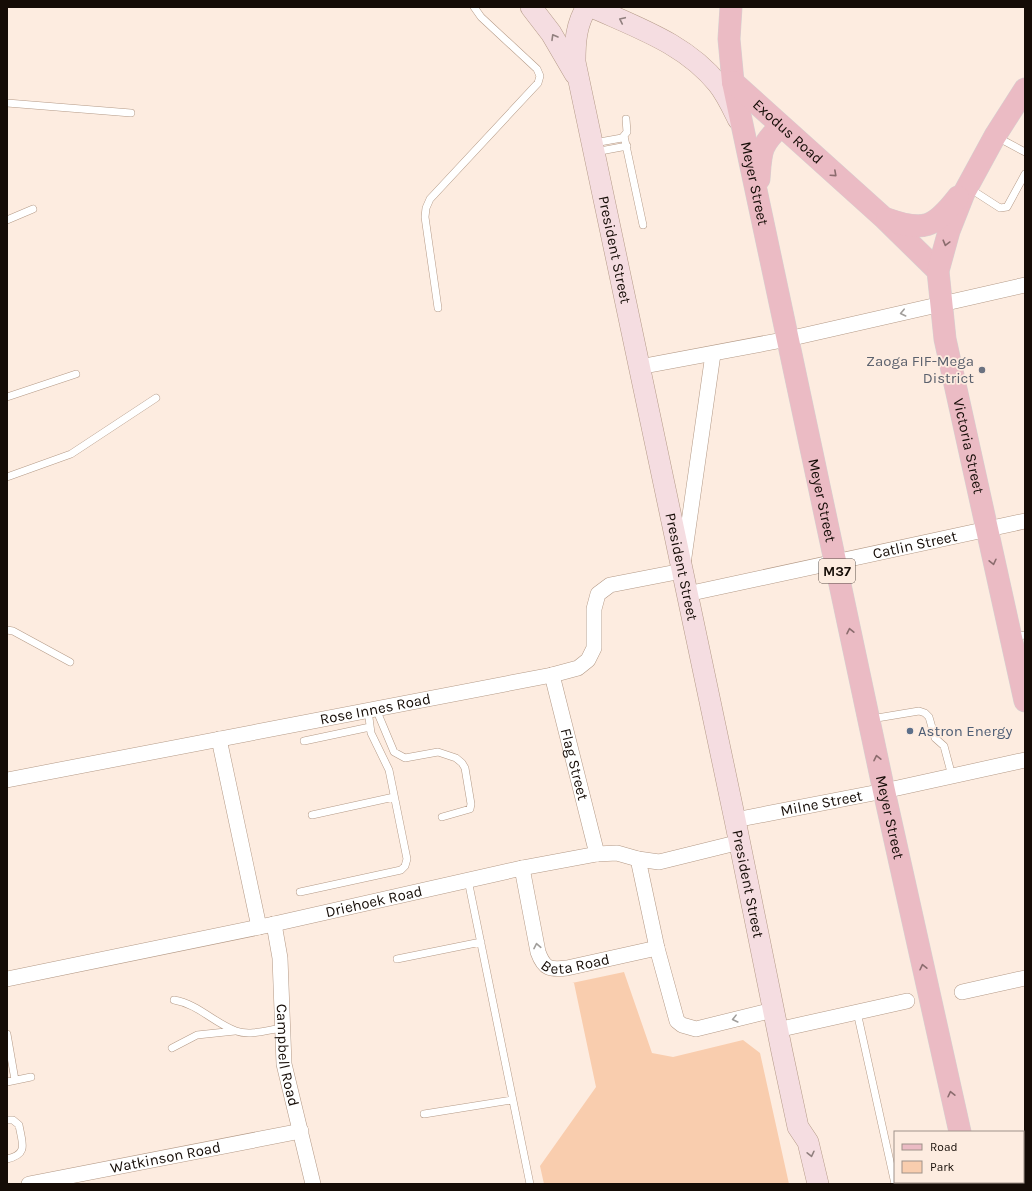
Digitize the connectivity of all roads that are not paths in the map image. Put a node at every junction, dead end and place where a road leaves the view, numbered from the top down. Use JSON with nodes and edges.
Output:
{"nodes":[{"id":1,"x":474,"y":7,"type":"edge"},
{"id":2,"x":531,"y":7,"type":"edge"},
{"id":3,"x":587,"y":7,"type":"edge"},
{"id":4,"x":592,"y":7,"type":"edge"},
{"id":5,"x":627,"y":7,"type":"edge"},
{"id":6,"x":731,"y":7,"type":"edge"},
{"id":7,"x":733,"y":82,"type":"junction"},
{"id":8,"x":580,"y":84,"type":"junction"},
{"id":9,"x":1025,"y":89,"type":"edge"},
{"id":10,"x":7,"y":102,"type":"edge"},
{"id":11,"x":131,"y":113,"type":"dead end"},
{"id":12,"x":626,"y":119,"type":"dead end"},
{"id":13,"x":742,"y":126,"type":"junction"},
{"id":14,"x":781,"y":126,"type":"junction"},
{"id":15,"x":624,"y":136,"type":"junction"},
{"id":16,"x":996,"y":136,"type":"junction"},
{"id":17,"x":626,"y":146,"type":"junction"},
{"id":18,"x":593,"y":148,"type":"junction"},
{"id":19,"x":1025,"y":152,"type":"edge"},
{"id":20,"x":1025,"y":174,"type":"edge"},
{"id":21,"x":965,"y":190,"type":"junction"},
{"id":22,"x":758,"y":204,"type":"junction"},
{"id":23,"x":32,"y":209,"type":"dead end"},
{"id":24,"x":884,"y":218,"type":"junction"},
{"id":25,"x":7,"y":220,"type":"edge"},
{"id":26,"x":643,"y":226,"type":"dead end"},
{"id":27,"x":938,"y":271,"type":"junction"},
{"id":28,"x":1025,"y":285,"type":"edge"},
{"id":29,"x":941,"y":304,"type":"junction"},
{"id":30,"x":438,"y":308,"type":"dead end"},
{"id":31,"x":788,"y":339,"type":"junction"},
{"id":32,"x":713,"y":354,"type":"junction"},
{"id":33,"x":639,"y":368,"type":"junction"},
{"id":34,"x":76,"y":374,"type":"dead end"},
{"id":35,"x":7,"y":397,"type":"edge"},
{"id":36,"x":156,"y":398,"type":"dead end"},
{"id":37,"x":7,"y":477,"type":"edge"},
{"id":38,"x":1025,"y":521,"type":"edge"},
{"id":39,"x":986,"y":529,"type":"junction"},
{"id":40,"x":835,"y":562,"type":"junction"},
{"id":41,"x":682,"y":571,"type":"junction"},
{"id":42,"x":687,"y":594,"type":"junction"},
{"id":43,"x":7,"y":630,"type":"edge"},
{"id":44,"x":1018,"y":636,"type":"edge"},
{"id":45,"x":70,"y":662,"type":"dead end"},
{"id":46,"x":552,"y":675,"type":"junction"},
{"id":47,"x":1025,"y":701,"type":"edge"},
{"id":48,"x":372,"y":709,"type":"junction"},
{"id":49,"x":869,"y":720,"type":"junction"},
{"id":50,"x":370,"y":727,"type":"junction"},
{"id":51,"x":219,"y":739,"type":"junction"},
{"id":52,"x":304,"y":741,"type":"dead end"},
{"id":53,"x":1025,"y":760,"type":"edge"},
{"id":54,"x":952,"y":776,"type":"junction"},
{"id":55,"x":7,"y":780,"type":"edge"},
{"id":56,"x":884,"y":791,"type":"junction"},
{"id":57,"x":394,"y":797,"type":"junction"},
{"id":58,"x":312,"y":815,"type":"dead end"},
{"id":59,"x":442,"y":817,"type":"dead end"},
{"id":60,"x":735,"y":820,"type":"junction"},
{"id":61,"x":740,"y":842,"type":"junction"},
{"id":62,"x":597,"y":854,"type":"junction"},
{"id":63,"x":638,"y":860,"type":"junction"},
{"id":64,"x":522,"y":868,"type":"junction"},
{"id":65,"x":468,"y":880,"type":"junction"},
{"id":66,"x":300,"y":892,"type":"dead end"},
{"id":67,"x":266,"y":925,"type":"junction"},
{"id":68,"x":481,"y":942,"type":"junction"},
{"id":69,"x":657,"y":948,"type":"junction"},
{"id":70,"x":397,"y":958,"type":"dead end"},
{"id":71,"x":1025,"y":978,"type":"edge"},
{"id":72,"x":7,"y":979,"type":"edge"},
{"id":73,"x":962,"y":992,"type":"dead end"},
{"id":74,"x":174,"y":1000,"type":"dead end"},
{"id":75,"x":907,"y":1001,"type":"dead end"},
{"id":76,"x":773,"y":1010,"type":"junction"},
{"id":77,"x":857,"y":1012,"type":"junction"},
{"id":78,"x":282,"y":1028,"type":"junction"},
{"id":79,"x":777,"y":1030,"type":"junction"},
{"id":80,"x":236,"y":1031,"type":"junction"},
{"id":81,"x":7,"y":1034,"type":"edge"},
{"id":82,"x":172,"y":1048,"type":"dead end"},
{"id":83,"x":31,"y":1077,"type":"dead end"},
{"id":84,"x":15,"y":1080,"type":"junction"},
{"id":85,"x":7,"y":1082,"type":"edge"},
{"id":86,"x":512,"y":1100,"type":"junction"},
{"id":87,"x":424,"y":1114,"type":"dead end"},
{"id":88,"x":7,"y":1120,"type":"edge"},
{"id":89,"x":798,"y":1127,"type":"junction"},
{"id":90,"x":301,"y":1131,"type":"junction"},
{"id":91,"x":960,"y":1131,"type":"edge"},
{"id":92,"x":7,"y":1159,"type":"edge"},
{"id":93,"x":894,"y":1179,"type":"edge"},
{"id":94,"x":29,"y":1184,"type":"edge"},
{"id":95,"x":313,"y":1184,"type":"edge"},
{"id":96,"x":530,"y":1184,"type":"edge"},
{"id":97,"x":803,"y":1184,"type":"edge"},
{"id":98,"x":818,"y":1184,"type":"edge"}],
"edges":[{"from":1,"to":30,"type":"lane"},
{"from":8,"to":2,"type":"street","one_way":true},
{"from":3,"to":8,"type":"street","name":"President Street"},
{"from":13,"to":4,"type":"street","one_way":true},
{"from":5,"to":7,"type":"street","name":"Exodus Road"},
{"from":6,"to":7,"type":"main road","name":"Meyer Street","number":"M37"},
{"from":7,"to":13,"type":"main road","name":"Meyer Street","number":"M37"},
{"from":7,"to":14,"type":"main road","name":"Exodus Road"},
{"from":8,"to":18,"type":"street","name":"President Street"},
{"from":9,"to":16,"type":"main road","name":"Victoria Street"},
{"from":10,"to":11,"type":"lane"},
{"from":12,"to":15,"type":"lane"},
{"from":13,"to":22,"type":"main road","name":"Meyer Street","number":"M37"},
{"from":14,"to":22,"type":"main road"},
{"from":14,"to":24,"type":"main road","name":"Exodus Road","one_way":true},
{"from":15,"to":17,"type":"lane"},
{"from":15,"to":18,"type":"lane"},
{"from":16,"to":19,"type":"lane"},
{"from":16,"to":21,"type":"main road","name":"Victoria Street"},
{"from":17,"to":18,"type":"lane"},
{"from":17,"to":26,"type":"lane"},
{"from":18,"to":33,"type":"street","name":"President Street"},
{"from":20,"to":21,"type":"lane"},
{"from":21,"to":24,"type":"main road"},
{"from":21,"to":27,"type":"main road","name":"Victoria Street","one_way":true},
{"from":22,"to":31,"type":"main road","name":"Meyer Street","number":"M37"},
{"from":23,"to":25,"type":"lane"},
{"from":24,"to":27,"type":"main road","name":"Exodus Road"},
{"from":27,"to":29,"type":"main road","name":"Victoria Street"},
{"from":28,"to":29,"type":"street"},
{"from":29,"to":31,"type":"street","one_way":true},
{"from":29,"to":39,"type":"main road","name":"Victoria Street"},
{"from":31,"to":32,"type":"street"},
{"from":31,"to":40,"type":"main road","name":"Meyer Street","number":"M37"},
{"from":32,"to":33,"type":"street"},
{"from":32,"to":41,"type":"street"},
{"from":33,"to":41,"type":"street","name":"President Street"},
{"from":34,"to":35,"type":"lane"},
{"from":36,"to":37,"type":"lane"},
{"from":38,"to":39,"type":"street","name":"Catlin Street"},
{"from":39,"to":40,"type":"street","name":"Catlin Street"},
{"from":39,"to":44,"type":"main road","name":"Victoria Street","one_way":true},
{"from":40,"to":42,"type":"street","name":"Catlin Street"},
{"from":49,"to":40,"type":"main road","name":"Meyer Street","number":"M37","one_way":true},
{"from":41,"to":42,"type":"street","name":"President Street"},
{"from":41,"to":46,"type":"street","name":"Rose Innes Road"},
{"from":42,"to":60,"type":"street","name":"President Street"},
{"from":43,"to":45,"type":"lane"},
{"from":44,"to":47,"type":"main road","name":"Victoria Street"},
{"from":46,"to":48,"type":"street","name":"Rose Innes Road"},
{"from":46,"to":62,"type":"street","name":"Flag Street"},
{"from":48,"to":50,"type":"lane"},
{"from":48,"to":51,"type":"street","name":"Rose Innes Road"},
{"from":48,"to":59,"type":"lane"},
{"from":49,"to":54,"type":"lane"},
{"from":56,"to":49,"type":"main road","name":"Meyer Street","number":"M37","one_way":true},
{"from":50,"to":52,"type":"lane"},
{"from":50,"to":57,"type":"lane"},
{"from":51,"to":55,"type":"street","name":"Rose Innes Road"},
{"from":51,"to":67,"type":"street","name":"Campbell Road"},
{"from":53,"to":54,"type":"street","name":"Milne Street"},
{"from":54,"to":56,"type":"street","name":"Milne Street"},
{"from":56,"to":60,"type":"street","name":"Milne Street"},
{"from":91,"to":56,"type":"main road","name":"Meyer Street","number":"M37","one_way":true},
{"from":57,"to":58,"type":"lane"},
{"from":57,"to":66,"type":"lane"},
{"from":60,"to":61,"type":"street","name":"President Street"},
{"from":61,"to":63,"type":"street","name":"Driehoek Road"},
{"from":61,"to":76,"type":"street","name":"President Street"},
{"from":62,"to":63,"type":"street","name":"Driehoek Road"},
{"from":62,"to":64,"type":"street","name":"Driehoek Road"},
{"from":63,"to":69,"type":"street"},
{"from":64,"to":65,"type":"street","name":"Driehoek Road"},
{"from":69,"to":64,"type":"street","name":"Beta Road","one_way":true},
{"from":65,"to":67,"type":"street","name":"Driehoek Road"},
{"from":65,"to":68,"type":"lane"},
{"from":67,"to":72,"type":"street","name":"Driehoek Road"},
{"from":67,"to":78,"type":"street","name":"Campbell Road"},
{"from":68,"to":70,"type":"lane"},
{"from":68,"to":86,"type":"lane"},
{"from":76,"to":69,"type":"street","one_way":true},
{"from":71,"to":73,"type":"street"},
{"from":74,"to":80,"type":"lane"},
{"from":75,"to":77,"type":"street"},
{"from":76,"to":79,"type":"street","name":"President Street"},
{"from":77,"to":79,"type":"street"},
{"from":77,"to":93,"type":"lane"},
{"from":78,"to":80,"type":"lane"},
{"from":78,"to":90,"type":"street","name":"Campbell Road"},
{"from":79,"to":89,"type":"street","name":"President Street"},
{"from":80,"to":82,"type":"lane"},
{"from":81,"to":84,"type":"lane"},
{"from":83,"to":84,"type":"lane"},
{"from":84,"to":85,"type":"lane"},
{"from":86,"to":87,"type":"lane"},
{"from":86,"to":96,"type":"lane"},
{"from":88,"to":92,"type":"lane"},
{"from":89,"to":97,"type":"street","name":"President Street"},
{"from":89,"to":98,"type":"street","name":"President Street","one_way":true},
{"from":90,"to":94,"type":"street","name":"Watkinson Road"},
{"from":90,"to":95,"type":"street","name":"Campbell Road"}]}
